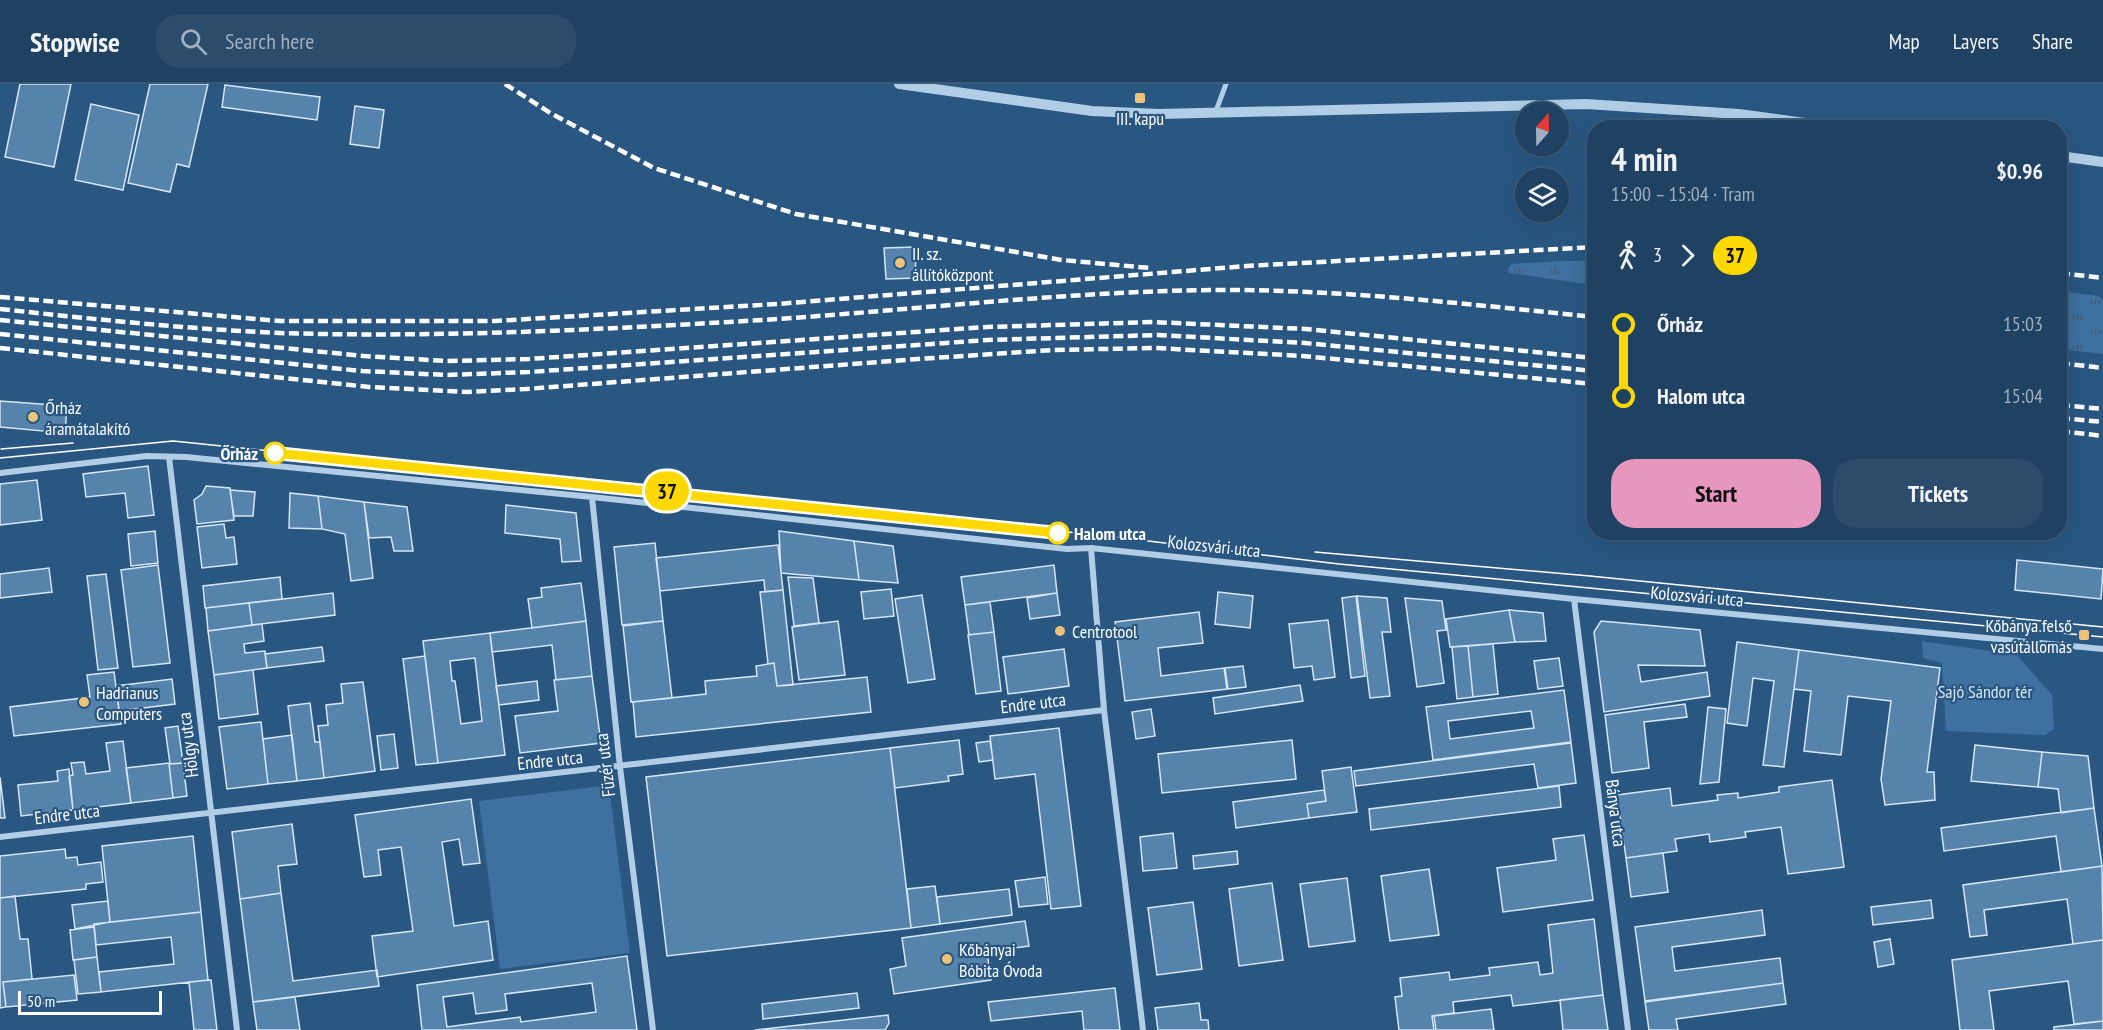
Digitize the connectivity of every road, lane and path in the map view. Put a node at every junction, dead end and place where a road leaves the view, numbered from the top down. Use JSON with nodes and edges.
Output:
{"nodes":[{"id":1,"x":899,"y":84,"type":"edge"},
{"id":2,"x":1226,"y":84,"type":"edge"},
{"id":3,"x":1216,"y":111,"type":"junction"},
{"id":4,"x":1783,"y":120,"type":"edge"},
{"id":5,"x":2067,"y":157,"type":"edge"},
{"id":6,"x":2103,"y":162,"type":"edge"},
{"id":7,"x":169,"y":457,"type":"junction"},
{"id":8,"x":0,"y":472,"type":"edge"},
{"id":9,"x":592,"y":497,"type":"junction"},
{"id":10,"x":1090,"y":548,"type":"junction"},
{"id":11,"x":1574,"y":599,"type":"junction"},
{"id":12,"x":2103,"y":649,"type":"edge"},
{"id":13,"x":1104,"y":710,"type":"junction"},
{"id":14,"x":620,"y":767,"type":"junction"},
{"id":15,"x":212,"y":812,"type":"junction"},
{"id":16,"x":0,"y":837,"type":"edge"},
{"id":17,"x":237,"y":1030,"type":"edge"},
{"id":18,"x":653,"y":1030,"type":"edge"},
{"id":19,"x":1143,"y":1030,"type":"edge"},
{"id":20,"x":1628,"y":1030,"type":"edge"}],
"edges":[{"from":1,"to":3,"type":"street"},
{"from":2,"to":3,"type":"street"},
{"from":3,"to":4,"type":"street"},
{"from":5,"to":6,"type":"street"},
{"from":7,"to":8,"type":"street","name":"Kolozsvári utca"},
{"from":7,"to":9,"type":"street","name":"Kolozsvári utca"},
{"from":7,"to":15,"type":"street","name":"Hölgy utca"},
{"from":9,"to":10,"type":"street","name":"Kolozsvári utca"},
{"from":9,"to":14,"type":"street","name":"Füzér utca"},
{"from":10,"to":11,"type":"street","name":"Kolozsvári utca"},
{"from":10,"to":13,"type":"street"},
{"from":11,"to":12,"type":"street","name":"Kolozsvári utca"},
{"from":11,"to":20,"type":"street","name":"Bánya utca"},
{"from":13,"to":14,"type":"street","name":"Endre utca"},
{"from":13,"to":19,"type":"street"},
{"from":14,"to":15,"type":"street","name":"Endre utca"},
{"from":14,"to":18,"type":"street","name":"Füzér utca"},
{"from":15,"to":16,"type":"street","name":"Endre utca"},
{"from":15,"to":17,"type":"street","name":"Hölgy utca"}]}
